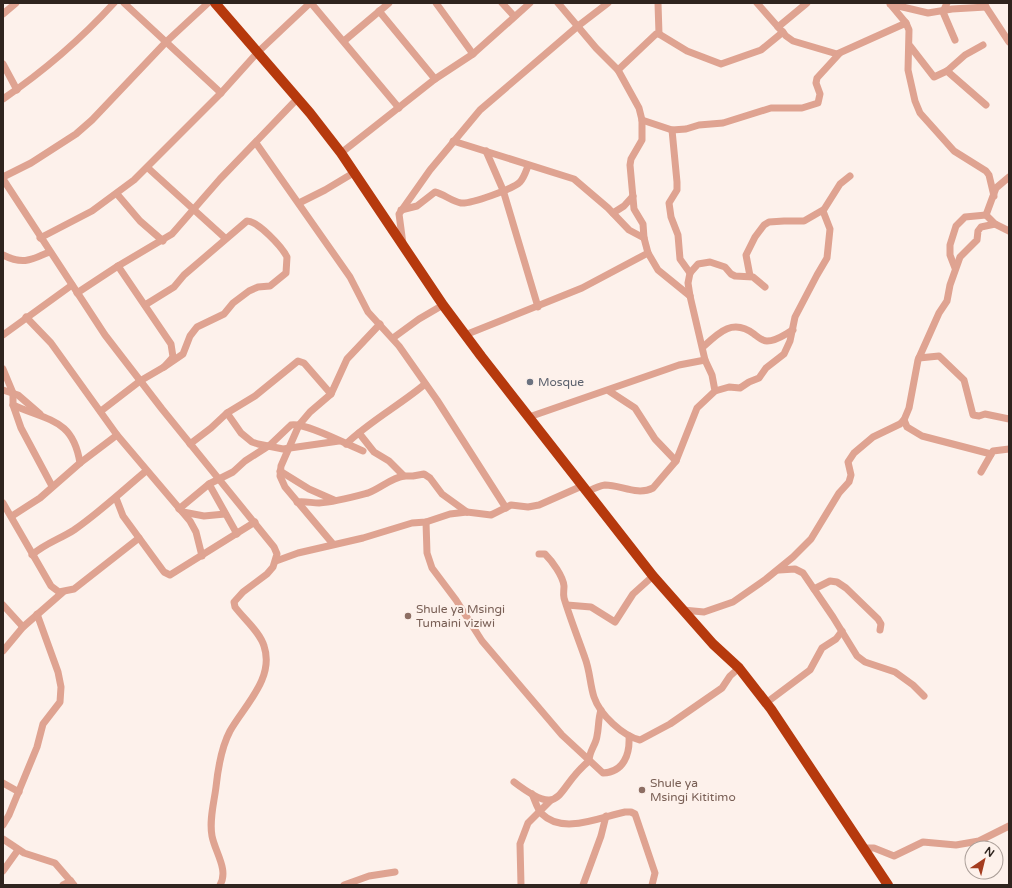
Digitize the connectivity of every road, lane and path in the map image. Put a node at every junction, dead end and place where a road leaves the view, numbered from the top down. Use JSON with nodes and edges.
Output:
{"nodes":[{"id":1,"x":16,"y":3,"type":"edge"},
{"id":2,"x":114,"y":3,"type":"edge"},
{"id":3,"x":124,"y":3,"type":"edge"},
{"id":4,"x":208,"y":3,"type":"edge"},
{"id":5,"x":215,"y":3,"type":"edge"},
{"id":6,"x":310,"y":3,"type":"edge"},
{"id":7,"x":389,"y":3,"type":"edge"},
{"id":8,"x":436,"y":3,"type":"edge"},
{"id":9,"x":502,"y":3,"type":"edge"},
{"id":10,"x":530,"y":3,"type":"edge"},
{"id":11,"x":558,"y":3,"type":"edge"},
{"id":12,"x":608,"y":3,"type":"edge"},
{"id":13,"x":658,"y":3,"type":"edge"},
{"id":14,"x":757,"y":3,"type":"edge"},
{"id":15,"x":807,"y":3,"type":"edge"},
{"id":16,"x":947,"y":3,"type":"edge"},
{"id":17,"x":889,"y":4,"type":"edge"},
{"id":18,"x":984,"y":5,"type":"edge"},
{"id":19,"x":379,"y":11,"type":"junction"},
{"id":20,"x":943,"y":12,"type":"junction"},
{"id":21,"x":3,"y":14,"type":"edge"},
{"id":22,"x":514,"y":16,"type":"junction"},
{"id":23,"x":906,"y":23,"type":"junction"},
{"id":24,"x":578,"y":26,"type":"junction"},
{"id":25,"x":781,"y":30,"type":"junction"},
{"id":26,"x":659,"y":34,"type":"junction"},
{"id":27,"x":955,"y":40,"type":"dead end"},
{"id":28,"x":344,"y":41,"type":"junction"},
{"id":29,"x":166,"y":42,"type":"junction"},
{"id":30,"x":1009,"y":42,"type":"edge"},
{"id":31,"x":983,"y":45,"type":"dead end"},
{"id":32,"x":910,"y":46,"type":"junction"},
{"id":33,"x":257,"y":53,"type":"junction"},
{"id":34,"x":473,"y":54,"type":"junction"},
{"id":35,"x":839,"y":54,"type":"junction"},
{"id":36,"x":3,"y":64,"type":"edge"},
{"id":37,"x":618,"y":70,"type":"junction"},
{"id":38,"x":947,"y":71,"type":"junction"},
{"id":39,"x":435,"y":79,"type":"junction"},
{"id":40,"x":17,"y":90,"type":"junction"},
{"id":41,"x":221,"y":93,"type":"junction"},
{"id":42,"x":3,"y":99,"type":"edge"},
{"id":43,"x":297,"y":99,"type":"junction"},
{"id":44,"x":986,"y":105,"type":"dead end"},
{"id":45,"x":400,"y":108,"type":"junction"},
{"id":46,"x":642,"y":120,"type":"junction"},
{"id":47,"x":672,"y":130,"type":"junction"},
{"id":48,"x":453,"y":141,"type":"junction"},
{"id":49,"x":256,"y":143,"type":"junction"},
{"id":50,"x":486,"y":150,"type":"junction"},
{"id":51,"x":341,"y":153,"type":"junction"},
{"id":52,"x":528,"y":166,"type":"junction"},
{"id":53,"x":148,"y":168,"type":"junction"},
{"id":54,"x":355,"y":172,"type":"junction"},
{"id":55,"x":850,"y":176,"type":"dead end"},
{"id":56,"x":1009,"y":177,"type":"edge"},
{"id":57,"x":3,"y":178,"type":"edge"},
{"id":58,"x":503,"y":190,"type":"junction"},
{"id":59,"x":116,"y":194,"type":"junction"},
{"id":60,"x":633,"y":196,"type":"junction"},
{"id":61,"x":994,"y":196,"type":"junction"},
{"id":62,"x":299,"y":203,"type":"junction"},
{"id":63,"x":193,"y":209,"type":"junction"},
{"id":64,"x":401,"y":210,"type":"junction"},
{"id":65,"x":823,"y":210,"type":"junction"},
{"id":66,"x":613,"y":213,"type":"junction"},
{"id":67,"x":986,"y":215,"type":"junction"},
{"id":68,"x":995,"y":224,"type":"junction"},
{"id":69,"x":1009,"y":231,"type":"edge"},
{"id":70,"x":40,"y":238,"type":"junction"},
{"id":71,"x":225,"y":238,"type":"junction"},
{"id":72,"x":644,"y":238,"type":"junction"},
{"id":73,"x":163,"y":241,"type":"junction"},
{"id":74,"x":402,"y":244,"type":"junction"},
{"id":75,"x":49,"y":252,"type":"junction"},
{"id":76,"x":648,"y":253,"type":"junction"},
{"id":77,"x":3,"y":255,"type":"edge"},
{"id":78,"x":118,"y":266,"type":"junction"},
{"id":79,"x":956,"y":268,"type":"junction"},
{"id":80,"x":690,"y":273,"type":"junction"},
{"id":81,"x":750,"y":276,"type":"junction"},
{"id":82,"x":72,"y":285,"type":"junction"},
{"id":83,"x":765,"y":287,"type":"dead end"},
{"id":84,"x":77,"y":293,"type":"junction"},
{"id":85,"x":690,"y":296,"type":"junction"},
{"id":86,"x":145,"y":305,"type":"junction"},
{"id":87,"x":443,"y":305,"type":"junction"},
{"id":88,"x":538,"y":307,"type":"junction"},
{"id":89,"x":26,"y":317,"type":"junction"},
{"id":90,"x":380,"y":324,"type":"junction"},
{"id":91,"x":793,"y":330,"type":"junction"},
{"id":92,"x":3,"y":335,"type":"edge"},
{"id":93,"x":465,"y":335,"type":"junction"},
{"id":94,"x":393,"y":338,"type":"junction"},
{"id":95,"x":703,"y":347,"type":"junction"},
{"id":96,"x":919,"y":358,"type":"junction"},
{"id":97,"x":705,"y":360,"type":"junction"},
{"id":98,"x":164,"y":367,"type":"junction"},
{"id":99,"x":4,"y":373,"type":"edge"},
{"id":100,"x":140,"y":382,"type":"junction"},
{"id":101,"x":425,"y":384,"type":"junction"},
{"id":102,"x":3,"y":390,"type":"edge"},
{"id":103,"x":609,"y":391,"type":"junction"},
{"id":104,"x":715,"y":391,"type":"junction"},
{"id":105,"x":13,"y":392,"type":"junction"},
{"id":106,"x":331,"y":394,"type":"junction"},
{"id":107,"x":14,"y":405,"type":"junction"},
{"id":108,"x":101,"y":411,"type":"junction"},
{"id":109,"x":227,"y":413,"type":"junction"},
{"id":110,"x":43,"y":417,"type":"junction"},
{"id":111,"x":529,"y":417,"type":"junction"},
{"id":112,"x":1009,"y":419,"type":"edge"},
{"id":113,"x":904,"y":420,"type":"junction"},
{"id":114,"x":300,"y":425,"type":"junction"},
{"id":115,"x":359,"y":433,"type":"junction"},
{"id":116,"x":117,"y":435,"type":"junction"},
{"id":117,"x":342,"y":442,"type":"junction"},
{"id":118,"x":190,"y":444,"type":"junction"},
{"id":119,"x":273,"y":446,"type":"junction"},
{"id":120,"x":289,"y":448,"type":"junction"},
{"id":121,"x":1009,"y":450,"type":"edge"},
{"id":122,"x":363,"y":452,"type":"dead end"},
{"id":123,"x":991,"y":454,"type":"junction"},
{"id":124,"x":283,"y":460,"type":"junction"},
{"id":125,"x":676,"y":461,"type":"junction"},
{"id":126,"x":80,"y":463,"type":"junction"},
{"id":127,"x":146,"y":471,"type":"junction"},
{"id":128,"x":280,"y":471,"type":"junction"},
{"id":129,"x":981,"y":472,"type":"dead end"},
{"id":130,"x":404,"y":476,"type":"junction"},
{"id":131,"x":218,"y":479,"type":"junction"},
{"id":132,"x":209,"y":484,"type":"junction"},
{"id":133,"x":52,"y":486,"type":"junction"},
{"id":134,"x":585,"y":489,"type":"junction"},
{"id":135,"x":116,"y":498,"type":"junction"},
{"id":136,"x":334,"y":500,"type":"junction"},
{"id":137,"x":297,"y":502,"type":"junction"},
{"id":138,"x":3,"y":503,"type":"edge"},
{"id":139,"x":506,"y":508,"type":"junction"},
{"id":140,"x":181,"y":511,"type":"junction"},
{"id":141,"x":467,"y":512,"type":"junction"},
{"id":142,"x":225,"y":514,"type":"junction"},
{"id":143,"x":12,"y":516,"type":"junction"},
{"id":144,"x":255,"y":522,"type":"junction"},
{"id":145,"x":426,"y":522,"type":"junction"},
{"id":146,"x":237,"y":534,"type":"junction"},
{"id":147,"x":139,"y":538,"type":"junction"},
{"id":148,"x":333,"y":544,"type":"junction"},
{"id":149,"x":539,"y":554,"type":"dead end"},
{"id":150,"x":32,"y":555,"type":"junction"},
{"id":151,"x":202,"y":556,"type":"junction"},
{"id":152,"x":276,"y":561,"type":"junction"},
{"id":153,"x":777,"y":571,"type":"junction"},
{"id":154,"x":653,"y":576,"type":"junction"},
{"id":155,"x":814,"y":589,"type":"junction"},
{"id":156,"x":63,"y":592,"type":"junction"},
{"id":157,"x":3,"y":605,"type":"edge"},
{"id":158,"x":567,"y":605,"type":"junction"},
{"id":159,"x":683,"y":610,"type":"junction"},
{"id":160,"x":38,"y":614,"type":"junction"},
{"id":161,"x":23,"y":627,"type":"junction"},
{"id":162,"x":880,"y":630,"type":"dead end"},
{"id":163,"x":842,"y":631,"type":"junction"},
{"id":164,"x":3,"y":651,"type":"edge"},
{"id":165,"x":739,"y":668,"type":"junction"},
{"id":166,"x":924,"y":696,"type":"dead end"},
{"id":167,"x":766,"y":703,"type":"junction"},
{"id":168,"x":601,"y":710,"type":"junction"},
{"id":169,"x":629,"y":736,"type":"junction"},
{"id":170,"x":640,"y":740,"type":"junction"},
{"id":171,"x":628,"y":754,"type":"junction"},
{"id":172,"x":589,"y":761,"type":"junction"},
{"id":173,"x":514,"y":782,"type":"dead end"},
{"id":174,"x":3,"y":783,"type":"edge"},
{"id":175,"x":19,"y":792,"type":"junction"},
{"id":176,"x":532,"y":794,"type":"junction"},
{"id":177,"x":550,"y":801,"type":"junction"},
{"id":178,"x":539,"y":810,"type":"junction"},
{"id":179,"x":606,"y":816,"type":"junction"},
{"id":180,"x":3,"y":825,"type":"edge"},
{"id":181,"x":1009,"y":826,"type":"edge"},
{"id":182,"x":3,"y":839,"type":"edge"},
{"id":183,"x":864,"y":848,"type":"junction"},
{"id":184,"x":18,"y":850,"type":"junction"},
{"id":185,"x":3,"y":871,"type":"edge"},
{"id":186,"x":395,"y":872,"type":"dead end"},
{"id":187,"x":73,"y":883,"type":"edge"},
{"id":188,"x":63,"y":885,"type":"edge"},
{"id":189,"x":220,"y":885,"type":"edge"},
{"id":190,"x":344,"y":885,"type":"edge"},
{"id":191,"x":522,"y":885,"type":"edge"},
{"id":192,"x":583,"y":885,"type":"edge"},
{"id":193,"x":652,"y":885,"type":"edge"},
{"id":194,"x":888,"y":885,"type":"edge"}],
"edges":[{"from":1,"to":21,"type":"street"},
{"from":2,"to":40,"type":"street"},
{"from":3,"to":29,"type":"street"},
{"from":4,"to":29,"type":"street"},
{"from":5,"to":33,"type":"highway"},
{"from":6,"to":28,"type":"street"},
{"from":6,"to":33,"type":"street"},
{"from":7,"to":19,"type":"street"},
{"from":8,"to":34,"type":"street"},
{"from":9,"to":22,"type":"street"},
{"from":10,"to":22,"type":"street"},
{"from":11,"to":24,"type":"street"},
{"from":12,"to":24,"type":"street"},
{"from":13,"to":26,"type":"street"},
{"from":14,"to":25,"type":"street"},
{"from":15,"to":25,"type":"street"},
{"from":16,"to":20,"type":"street"},
{"from":17,"to":20,"type":"street"},
{"from":17,"to":23,"type":"street"},
{"from":18,"to":20,"type":"street"},
{"from":18,"to":30,"type":"street"},
{"from":19,"to":28,"type":"street"},
{"from":19,"to":39,"type":"street"},
{"from":20,"to":27,"type":"street"},
{"from":22,"to":34,"type":"street"},
{"from":23,"to":32,"type":"street"},
{"from":23,"to":35,"type":"street"},
{"from":24,"to":37,"type":"street"},
{"from":24,"to":48,"type":"street"},
{"from":25,"to":26,"type":"street"},
{"from":25,"to":35,"type":"street"},
{"from":26,"to":37,"type":"street"},
{"from":28,"to":45,"type":"street"},
{"from":29,"to":41,"type":"street"},
{"from":29,"to":57,"type":"street"},
{"from":31,"to":38,"type":"street"},
{"from":32,"to":38,"type":"street"},
{"from":32,"to":61,"type":"street"},
{"from":33,"to":41,"type":"street"},
{"from":33,"to":43,"type":"highway"},
{"from":34,"to":39,"type":"street"},
{"from":35,"to":47,"type":"street"},
{"from":36,"to":40,"type":"street"},
{"from":37,"to":46,"type":"street"},
{"from":38,"to":44,"type":"street"},
{"from":39,"to":45,"type":"street"},
{"from":40,"to":42,"type":"street"},
{"from":41,"to":53,"type":"street"},
{"from":43,"to":49,"type":"street"},
{"from":43,"to":51,"type":"highway"},
{"from":45,"to":51,"type":"street"},
{"from":46,"to":47,"type":"street"},
{"from":46,"to":60,"type":"street"},
{"from":47,"to":80,"type":"street"},
{"from":48,"to":50,"type":"street"},
{"from":48,"to":64,"type":"street"},
{"from":49,"to":62,"type":"street"},
{"from":49,"to":63,"type":"street"},
{"from":50,"to":52,"type":"street"},
{"from":50,"to":58,"type":"street"},
{"from":51,"to":54,"type":"highway"},
{"from":52,"to":58,"type":"street"},
{"from":52,"to":66,"type":"street"},
{"from":53,"to":59,"type":"street"},
{"from":53,"to":63,"type":"street"},
{"from":54,"to":62,"type":"street"},
{"from":54,"to":74,"type":"highway"},
{"from":55,"to":65,"type":"street"},
{"from":56,"to":61,"type":"street"},
{"from":57,"to":70,"type":"street"},
{"from":58,"to":64,"type":"street"},
{"from":58,"to":88,"type":"street"},
{"from":59,"to":70,"type":"street"},
{"from":59,"to":73,"type":"street"},
{"from":60,"to":66,"type":"street"},
{"from":60,"to":72,"type":"street"},
{"from":61,"to":67,"type":"street"},
{"from":62,"to":90,"type":"street"},
{"from":63,"to":71,"type":"street"},
{"from":63,"to":73,"type":"street"},
{"from":64,"to":74,"type":"street"},
{"from":65,"to":81,"type":"street"},
{"from":65,"to":91,"type":"street"},
{"from":66,"to":72,"type":"street"},
{"from":67,"to":68,"type":"street"},
{"from":67,"to":79,"type":"street"},
{"from":68,"to":69,"type":"street"},
{"from":68,"to":79,"type":"street"},
{"from":70,"to":75,"type":"street"},
{"from":71,"to":86,"type":"street"},
{"from":71,"to":98,"type":"street"},
{"from":72,"to":76,"type":"street"},
{"from":73,"to":78,"type":"street"},
{"from":74,"to":87,"type":"highway"},
{"from":75,"to":77,"type":"street"},
{"from":75,"to":82,"type":"street"},
{"from":76,"to":85,"type":"street"},
{"from":76,"to":88,"type":"street"},
{"from":78,"to":84,"type":"street"},
{"from":78,"to":86,"type":"street"},
{"from":79,"to":96,"type":"street"},
{"from":80,"to":81,"type":"street"},
{"from":80,"to":85,"type":"street"},
{"from":81,"to":83,"type":"street"},
{"from":82,"to":84,"type":"street"},
{"from":82,"to":89,"type":"street"},
{"from":84,"to":100,"type":"street"},
{"from":85,"to":95,"type":"street"},
{"from":86,"to":98,"type":"street"},
{"from":87,"to":93,"type":"highway"},
{"from":87,"to":94,"type":"street"},
{"from":88,"to":93,"type":"street"},
{"from":89,"to":92,"type":"street"},
{"from":89,"to":108,"type":"street"},
{"from":90,"to":94,"type":"street"},
{"from":90,"to":106,"type":"street"},
{"from":91,"to":95,"type":"street"},
{"from":91,"to":104,"type":"street"},
{"from":93,"to":111,"type":"highway"},
{"from":94,"to":101,"type":"street"},
{"from":95,"to":97,"type":"street"},
{"from":96,"to":112,"type":"street"},
{"from":96,"to":113,"type":"street"},
{"from":97,"to":103,"type":"street"},
{"from":97,"to":104,"type":"street"},
{"from":98,"to":100,"type":"street"},
{"from":99,"to":105,"type":"street"},
{"from":100,"to":108,"type":"street"},
{"from":100,"to":118,"type":"street"},
{"from":101,"to":115,"type":"street"},
{"from":101,"to":139,"type":"street"},
{"from":102,"to":105,"type":"street"},
{"from":103,"to":111,"type":"street"},
{"from":103,"to":125,"type":"street"},
{"from":104,"to":125,"type":"street"},
{"from":105,"to":107,"type":"street"},
{"from":105,"to":110,"type":"street"},
{"from":106,"to":109,"type":"street"},
{"from":106,"to":114,"type":"street"},
{"from":107,"to":110,"type":"street"},
{"from":107,"to":133,"type":"street"},
{"from":108,"to":116,"type":"street"},
{"from":109,"to":118,"type":"street"},
{"from":109,"to":119,"type":"street"},
{"from":110,"to":126,"type":"street"},
{"from":111,"to":134,"type":"highway"},
{"from":113,"to":123,"type":"street"},
{"from":113,"to":153,"type":"street"},
{"from":114,"to":117,"type":"street"},
{"from":114,"to":119,"type":"street"},
{"from":114,"to":120,"type":"street"},
{"from":115,"to":117,"type":"street"},
{"from":115,"to":130,"type":"street"},
{"from":116,"to":126,"type":"street"},
{"from":116,"to":127,"type":"street"},
{"from":117,"to":120,"type":"street"},
{"from":117,"to":122,"type":"street"},
{"from":118,"to":131,"type":"street"},
{"from":119,"to":120,"type":"street"},
{"from":119,"to":124,"type":"street"},
{"from":119,"to":131,"type":"street"},
{"from":120,"to":124,"type":"street"},
{"from":121,"to":123,"type":"street"},
{"from":123,"to":129,"type":"street"},
{"from":124,"to":128,"type":"street"},
{"from":125,"to":134,"type":"street"},
{"from":126,"to":133,"type":"street"},
{"from":127,"to":135,"type":"street"},
{"from":127,"to":140,"type":"street"},
{"from":128,"to":136,"type":"street"},
{"from":128,"to":137,"type":"street"},
{"from":130,"to":136,"type":"street"},
{"from":130,"to":141,"type":"street"},
{"from":131,"to":132,"type":"street"},
{"from":131,"to":144,"type":"street"},
{"from":132,"to":140,"type":"street"},
{"from":132,"to":142,"type":"street"},
{"from":133,"to":143,"type":"street"},
{"from":134,"to":139,"type":"street"},
{"from":134,"to":154,"type":"highway"},
{"from":135,"to":147,"type":"street"},
{"from":135,"to":150,"type":"street"},
{"from":136,"to":137,"type":"street"},
{"from":137,"to":148,"type":"street"},
{"from":138,"to":143,"type":"street"},
{"from":139,"to":141,"type":"street"},
{"from":140,"to":142,"type":"street"},
{"from":140,"to":151,"type":"street"},
{"from":141,"to":145,"type":"street"},
{"from":142,"to":146,"type":"street"},
{"from":143,"to":150,"type":"street"},
{"from":144,"to":146,"type":"street"},
{"from":144,"to":152,"type":"street"},
{"from":145,"to":148,"type":"street"},
{"from":145,"to":172,"type":"street"},
{"from":146,"to":151,"type":"street"},
{"from":147,"to":151,"type":"street"},
{"from":147,"to":156,"type":"street"},
{"from":148,"to":152,"type":"street"},
{"from":149,"to":158,"type":"street"},
{"from":150,"to":156,"type":"street"},
{"from":152,"to":189,"type":"street"},
{"from":153,"to":155,"type":"street"},
{"from":153,"to":159,"type":"street"},
{"from":154,"to":158,"type":"street"},
{"from":154,"to":159,"type":"highway"},
{"from":155,"to":162,"type":"street"},
{"from":155,"to":163,"type":"street"},
{"from":156,"to":160,"type":"street"},
{"from":157,"to":161,"type":"street"},
{"from":158,"to":168,"type":"street"},
{"from":159,"to":165,"type":"highway"},
{"from":160,"to":161,"type":"street"},
{"from":160,"to":175,"type":"street"},
{"from":161,"to":164,"type":"street"},
{"from":163,"to":166,"type":"street"},
{"from":163,"to":167,"type":"street"},
{"from":165,"to":167,"type":"highway"},
{"from":165,"to":170,"type":"street"},
{"from":167,"to":183,"type":"highway"},
{"from":168,"to":169,"type":"street"},
{"from":168,"to":172,"type":"street"},
{"from":169,"to":170,"type":"street"},
{"from":169,"to":171,"type":"street"},
{"from":170,"to":171,"type":"street"},
{"from":171,"to":172,"type":"street"},
{"from":172,"to":177,"type":"street"},
{"from":173,"to":176,"type":"street"},
{"from":174,"to":175,"type":"street"},
{"from":175,"to":180,"type":"street"},
{"from":176,"to":177,"type":"street"},
{"from":176,"to":178,"type":"street"},
{"from":177,"to":178,"type":"street"},
{"from":178,"to":179,"type":"street"},
{"from":178,"to":191,"type":"street"},
{"from":179,"to":192,"type":"street"},
{"from":179,"to":193,"type":"street"},
{"from":181,"to":183,"type":"street"},
{"from":182,"to":184,"type":"street"},
{"from":183,"to":194,"type":"highway"},
{"from":184,"to":185,"type":"street"},
{"from":184,"to":187,"type":"street"},
{"from":186,"to":190,"type":"street"},
{"from":187,"to":188,"type":"street"}]}
